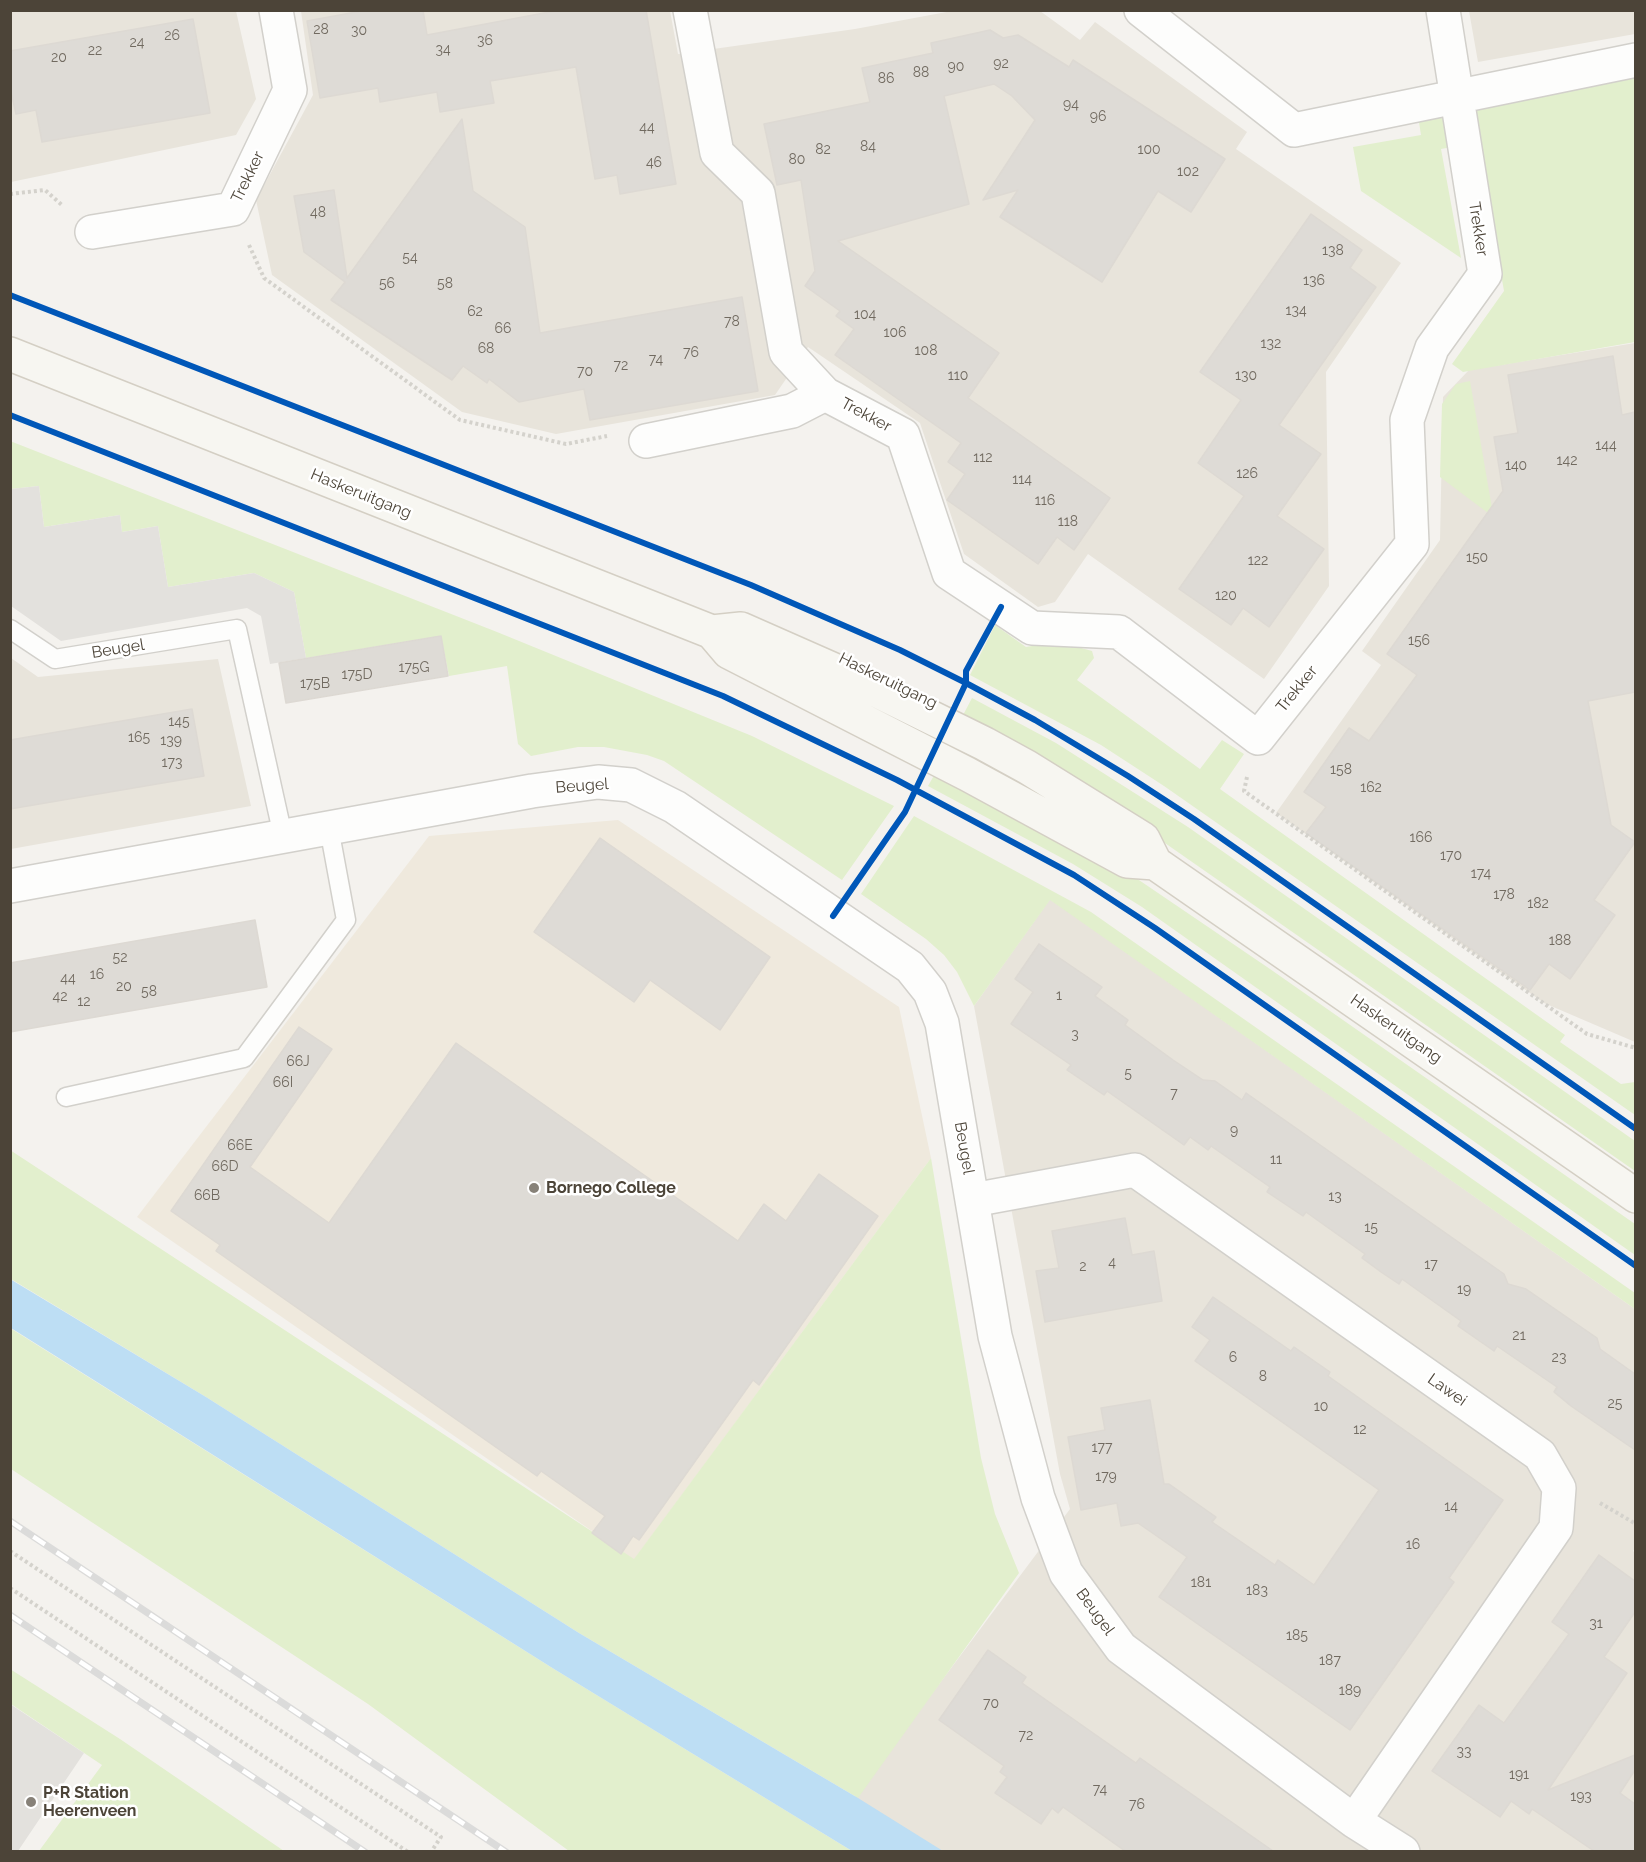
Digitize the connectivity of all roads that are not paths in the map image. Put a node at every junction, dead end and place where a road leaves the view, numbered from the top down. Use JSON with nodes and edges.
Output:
{"nodes":[{"id":1,"x":276,"y":10,"type":"edge"},
{"id":2,"x":690,"y":10,"type":"edge"},
{"id":3,"x":1141,"y":10,"type":"edge"},
{"id":4,"x":1443,"y":10,"type":"edge"},
{"id":5,"x":1635,"y":60,"type":"edge"},
{"id":6,"x":1457,"y":95,"type":"junction"},
{"id":7,"x":92,"y":232,"type":"road end"},
{"id":8,"x":10,"y":354,"type":"edge"},
{"id":9,"x":825,"y":394,"type":"junction"},
{"id":10,"x":646,"y":441,"type":"road end"},
{"id":11,"x":10,"y":629,"type":"edge"},
{"id":12,"x":329,"y":828,"type":"junction"},
{"id":13,"x":283,"y":836,"type":"junction"},
{"id":14,"x":10,"y":886,"type":"edge"},
{"id":15,"x":66,"y":1096,"type":"dead end"},
{"id":16,"x":1635,"y":1196,"type":"edge"},
{"id":17,"x":973,"y":1200,"type":"junction"},
{"id":18,"x":1354,"y":1821,"type":"junction"},
{"id":19,"x":1403,"y":1851,"type":"edge"}],
"edges":[{"from":1,"to":7,"type":"street","name":"Trekker"},
{"from":2,"to":9,"type":"street","name":"Trekker"},
{"from":3,"to":6,"type":"street"},
{"from":4,"to":6,"type":"street","name":"Trekker"},
{"from":5,"to":6,"type":"street"},
{"from":6,"to":9,"type":"street","name":"Trekker"},
{"from":8,"to":16,"type":"main road","name":"Haskeruitgang"},
{"from":9,"to":10,"type":"street","name":"Trekker"},
{"from":11,"to":13,"type":"lane","name":"Beugel"},
{"from":12,"to":13,"type":"street","name":"Beugel"},
{"from":12,"to":15,"type":"lane"},
{"from":12,"to":17,"type":"street","name":"Beugel"},
{"from":13,"to":14,"type":"street","name":"Beugel"},
{"from":17,"to":18,"type":"street","name":"Beugel"},
{"from":17,"to":18,"type":"street","name":"Lawei"},
{"from":18,"to":19,"type":"street","name":"Beugel"}]}
